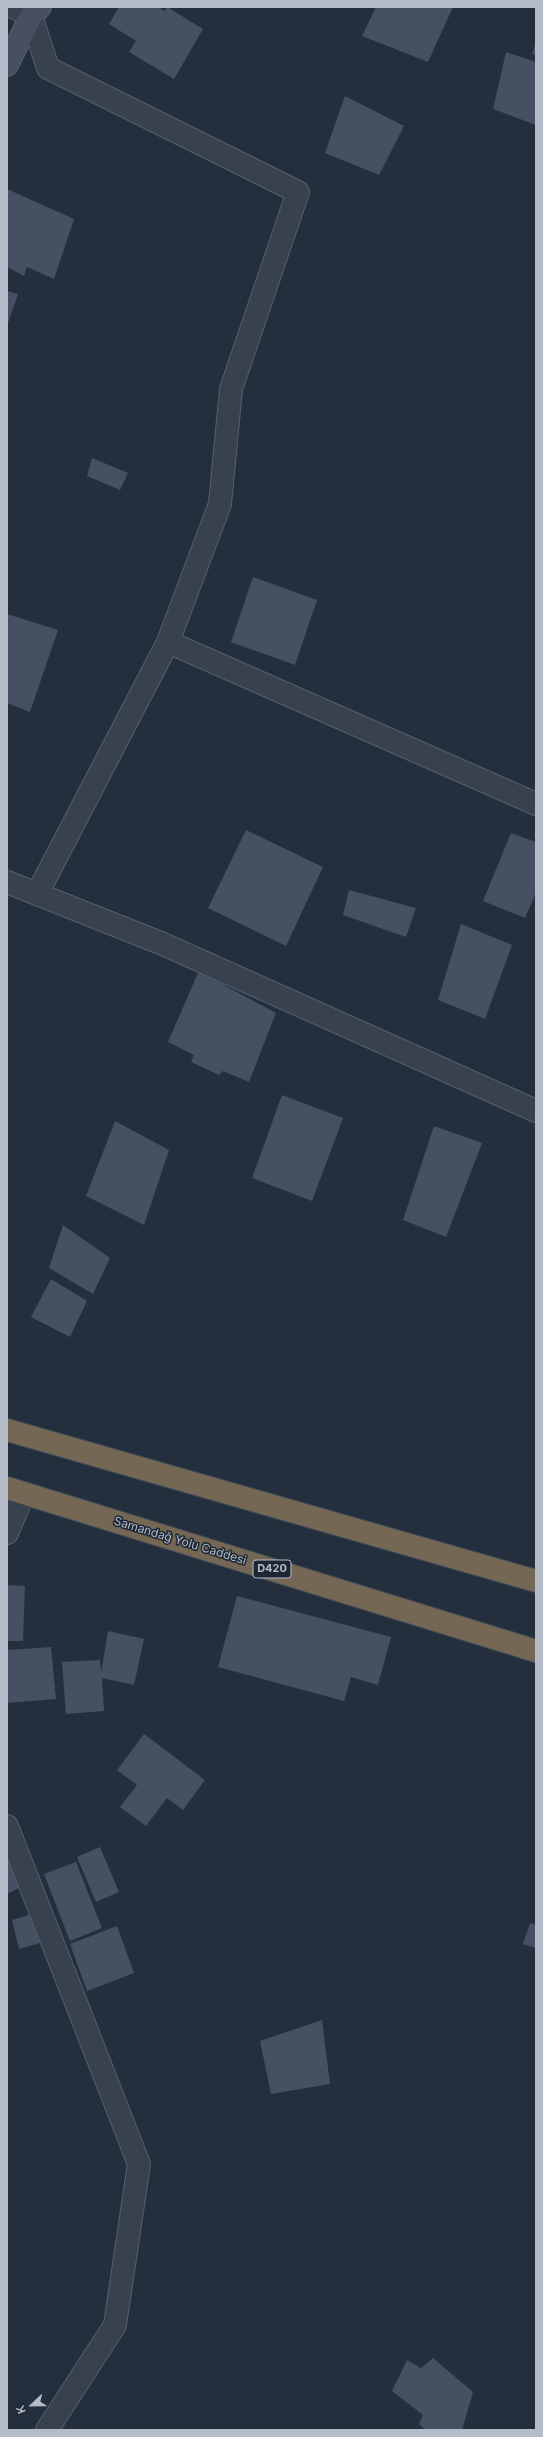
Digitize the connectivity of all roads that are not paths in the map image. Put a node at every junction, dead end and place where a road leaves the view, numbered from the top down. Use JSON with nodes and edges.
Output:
{"nodes":[{"id":1,"x":28,"y":10,"type":"edge"},
{"id":2,"x":7,"y":65,"type":"edge"},
{"id":3,"x":168,"y":642,"type":"junction"},
{"id":4,"x":536,"y":804,"type":"edge"},
{"id":5,"x":7,"y":882,"type":"edge"},
{"id":6,"x":37,"y":894,"type":"junction"},
{"id":7,"x":536,"y":1111,"type":"edge"},
{"id":8,"x":7,"y":1430,"type":"edge"},
{"id":9,"x":15,"y":1490,"type":"edge"},
{"id":10,"x":7,"y":1532,"type":"edge"},
{"id":11,"x":536,"y":1581,"type":"edge"},
{"id":12,"x":536,"y":1650,"type":"edge"},
{"id":13,"x":7,"y":1826,"type":"edge"},
{"id":14,"x":46,"y":2430,"type":"edge"}],
"edges":[{"from":1,"to":2,"type":"street"},
{"from":1,"to":3,"type":"street"},
{"from":3,"to":4,"type":"street"},
{"from":3,"to":6,"type":"street"},
{"from":5,"to":6,"type":"street"},
{"from":6,"to":7,"type":"street"},
{"from":8,"to":11,"type":"highway"},
{"from":9,"to":10,"type":"street"},
{"from":9,"to":12,"type":"highway","name":"Samandağ Yolu Caddesi","number":"D420"},
{"from":13,"to":14,"type":"street"}]}
